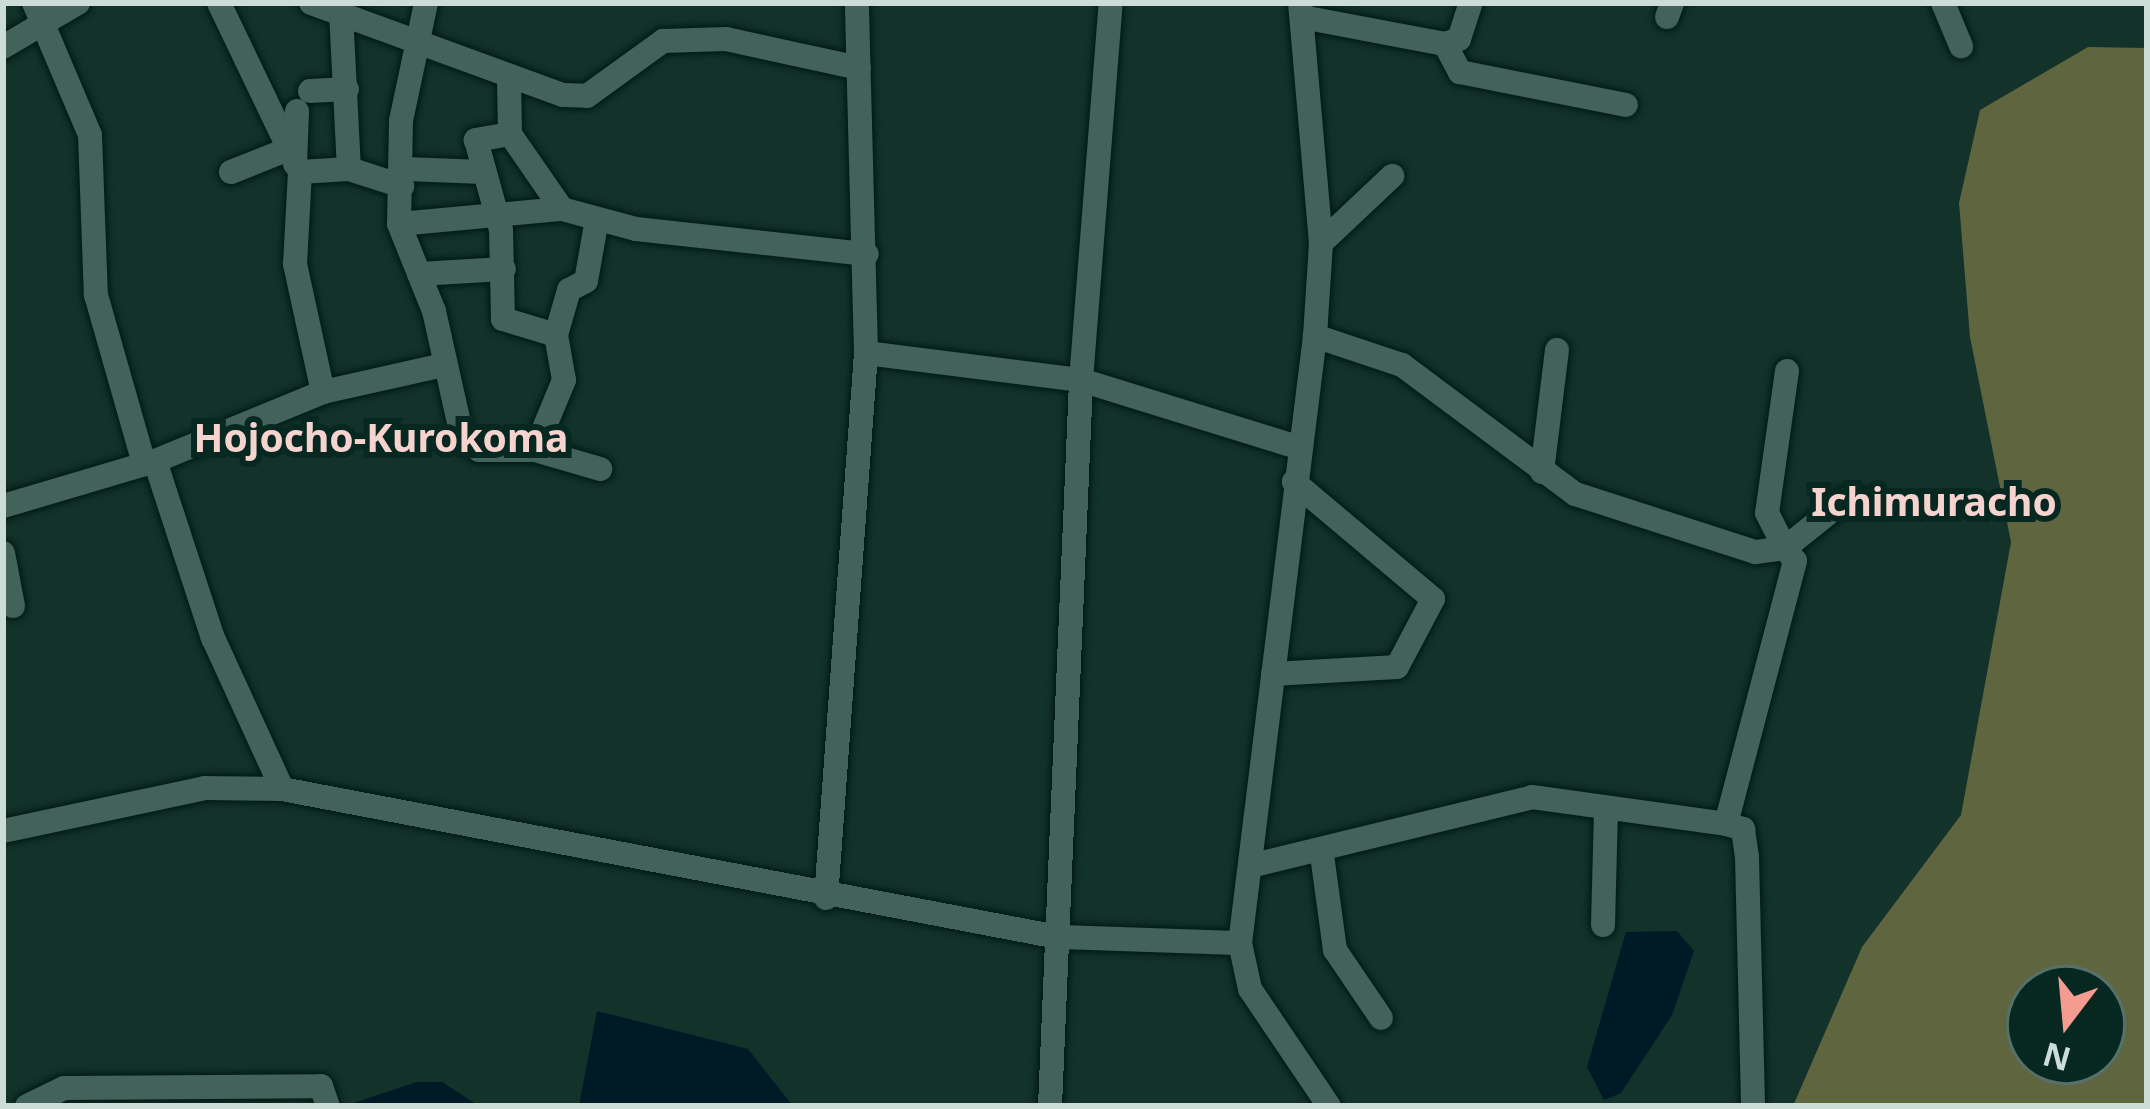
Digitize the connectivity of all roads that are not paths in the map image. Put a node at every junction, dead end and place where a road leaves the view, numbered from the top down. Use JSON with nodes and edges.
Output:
{"nodes":[{"id":1,"x":78,"y":3,"type":"edge"},
{"id":2,"x":219,"y":3,"type":"edge"},
{"id":3,"x":311,"y":3,"type":"edge"},
{"id":4,"x":425,"y":3,"type":"edge"},
{"id":5,"x":857,"y":3,"type":"edge"},
{"id":6,"x":1112,"y":3,"type":"edge"},
{"id":7,"x":1471,"y":3,"type":"edge"},
{"id":8,"x":1933,"y":8,"type":"edge"},
{"id":9,"x":1301,"y":10,"type":"edge"},
{"id":10,"x":341,"y":12,"type":"junction"},
{"id":11,"x":37,"y":15,"type":"edge"},
{"id":12,"x":423,"y":41,"type":"junction"},
{"id":13,"x":1445,"y":44,"type":"junction"},
{"id":14,"x":1961,"y":46,"type":"dead end"},
{"id":15,"x":3,"y":47,"type":"edge"},
{"id":16,"x":859,"y":68,"type":"junction"},
{"id":17,"x":509,"y":81,"type":"junction"},
{"id":18,"x":347,"y":89,"type":"junction"},
{"id":19,"x":1625,"y":105,"type":"dead end"},
{"id":20,"x":510,"y":134,"type":"junction"},
{"id":21,"x":294,"y":162,"type":"junction"},
{"id":22,"x":349,"y":169,"type":"junction"},
{"id":23,"x":231,"y":172,"type":"dead end"},
{"id":24,"x":484,"y":172,"type":"junction"},
{"id":25,"x":1392,"y":176,"type":"dead end"},
{"id":26,"x":404,"y":177,"type":"junction"},
{"id":27,"x":562,"y":209,"type":"junction"},
{"id":28,"x":497,"y":212,"type":"junction"},
{"id":29,"x":597,"y":219,"type":"junction"},
{"id":30,"x":399,"y":224,"type":"junction"},
{"id":31,"x":1321,"y":243,"type":"junction"},
{"id":32,"x":867,"y":254,"type":"junction"},
{"id":33,"x":504,"y":269,"type":"junction"},
{"id":34,"x":419,"y":274,"type":"junction"},
{"id":35,"x":556,"y":335,"type":"junction"},
{"id":36,"x":1315,"y":336,"type":"junction"},
{"id":37,"x":1557,"y":350,"type":"dead end"},
{"id":38,"x":866,"y":353,"type":"junction"},
{"id":39,"x":444,"y":365,"type":"junction"},
{"id":40,"x":1787,"y":371,"type":"dead end"},
{"id":41,"x":1081,"y":380,"type":"junction"},
{"id":42,"x":323,"y":392,"type":"junction"},
{"id":43,"x":1298,"y":447,"type":"junction"},
{"id":44,"x":536,"y":450,"type":"junction"},
{"id":45,"x":150,"y":463,"type":"junction"},
{"id":46,"x":600,"y":469,"type":"dead end"},
{"id":47,"x":1542,"y":472,"type":"junction"},
{"id":48,"x":1294,"y":482,"type":"junction"},
{"id":49,"x":1874,"y":502,"type":"dead end"},
{"id":50,"x":3,"y":506,"type":"edge"},
{"id":51,"x":1786,"y":548,"type":"junction"},
{"id":52,"x":3,"y":553,"type":"edge"},
{"id":53,"x":13,"y":606,"type":"dead end"},
{"id":54,"x":1273,"y":674,"type":"junction"},
{"id":55,"x":282,"y":789,"type":"junction"},
{"id":56,"x":1606,"y":809,"type":"junction"},
{"id":57,"x":1726,"y":824,"type":"junction"},
{"id":58,"x":3,"y":831,"type":"edge"},
{"id":59,"x":1322,"y":855,"type":"junction"},
{"id":60,"x":1250,"y":866,"type":"junction"},
{"id":61,"x":826,"y":898,"type":"junction"},
{"id":62,"x":1603,"y":925,"type":"dead end"},
{"id":63,"x":1058,"y":937,"type":"junction"},
{"id":64,"x":1240,"y":943,"type":"junction"},
{"id":65,"x":1381,"y":1018,"type":"dead end"},
{"id":66,"x":27,"y":1106,"type":"edge"},
{"id":67,"x":328,"y":1106,"type":"edge"},
{"id":68,"x":1050,"y":1106,"type":"edge"},
{"id":69,"x":1329,"y":1106,"type":"edge"},
{"id":70,"x":1753,"y":1106,"type":"edge"}],
"edges":[{"from":1,"to":11,"type":"street"},
{"from":2,"to":21,"type":"street"},
{"from":3,"to":10,"type":"street"},
{"from":4,"to":12,"type":"street"},
{"from":5,"to":16,"type":"street"},
{"from":6,"to":41,"type":"street"},
{"from":7,"to":13,"type":"street"},
{"from":8,"to":14,"type":"street"},
{"from":9,"to":13,"type":"street"},
{"from":9,"to":31,"type":"street"},
{"from":10,"to":12,"type":"street"},
{"from":10,"to":18,"type":"street"},
{"from":11,"to":15,"type":"street"},
{"from":11,"to":45,"type":"street"},
{"from":12,"to":17,"type":"street"},
{"from":12,"to":26,"type":"street"},
{"from":13,"to":19,"type":"street"},
{"from":16,"to":17,"type":"street"},
{"from":16,"to":32,"type":"street"},
{"from":17,"to":20,"type":"street"},
{"from":18,"to":21,"type":"street"},
{"from":18,"to":22,"type":"street"},
{"from":20,"to":24,"type":"street"},
{"from":20,"to":27,"type":"street"},
{"from":21,"to":22,"type":"street"},
{"from":21,"to":23,"type":"street"},
{"from":21,"to":42,"type":"street"},
{"from":22,"to":26,"type":"street"},
{"from":24,"to":26,"type":"street"},
{"from":24,"to":28,"type":"street"},
{"from":25,"to":31,"type":"street"},
{"from":26,"to":30,"type":"street"},
{"from":27,"to":28,"type":"street"},
{"from":27,"to":29,"type":"street"},
{"from":28,"to":30,"type":"street"},
{"from":28,"to":33,"type":"street"},
{"from":29,"to":32,"type":"street"},
{"from":29,"to":35,"type":"street"},
{"from":30,"to":34,"type":"street"},
{"from":31,"to":36,"type":"street"},
{"from":32,"to":38,"type":"street"},
{"from":33,"to":34,"type":"street"},
{"from":33,"to":35,"type":"street"},
{"from":34,"to":39,"type":"street"},
{"from":35,"to":44,"type":"street"},
{"from":36,"to":43,"type":"street"},
{"from":36,"to":47,"type":"street"},
{"from":37,"to":47,"type":"street"},
{"from":38,"to":41,"type":"street"},
{"from":38,"to":61,"type":"street"},
{"from":39,"to":42,"type":"street"},
{"from":39,"to":44,"type":"street"},
{"from":40,"to":51,"type":"street"},
{"from":41,"to":43,"type":"street"},
{"from":41,"to":63,"type":"street"},
{"from":42,"to":45,"type":"street"},
{"from":43,"to":48,"type":"street"},
{"from":44,"to":46,"type":"street"},
{"from":45,"to":50,"type":"street"},
{"from":45,"to":55,"type":"street"},
{"from":47,"to":51,"type":"street"},
{"from":48,"to":54,"type":"street"},
{"from":48,"to":54,"type":"street"},
{"from":49,"to":51,"type":"street"},
{"from":51,"to":57,"type":"street"},
{"from":52,"to":53,"type":"street"},
{"from":54,"to":60,"type":"street"},
{"from":55,"to":58,"type":"street"},
{"from":55,"to":61,"type":"street"},
{"from":56,"to":57,"type":"street"},
{"from":56,"to":59,"type":"street"},
{"from":56,"to":62,"type":"street"},
{"from":57,"to":70,"type":"street"},
{"from":59,"to":60,"type":"street"},
{"from":59,"to":65,"type":"street"},
{"from":60,"to":64,"type":"street"},
{"from":61,"to":63,"type":"street"},
{"from":63,"to":64,"type":"street"},
{"from":63,"to":68,"type":"street"},
{"from":64,"to":69,"type":"street"},
{"from":66,"to":67,"type":"street"}]}
